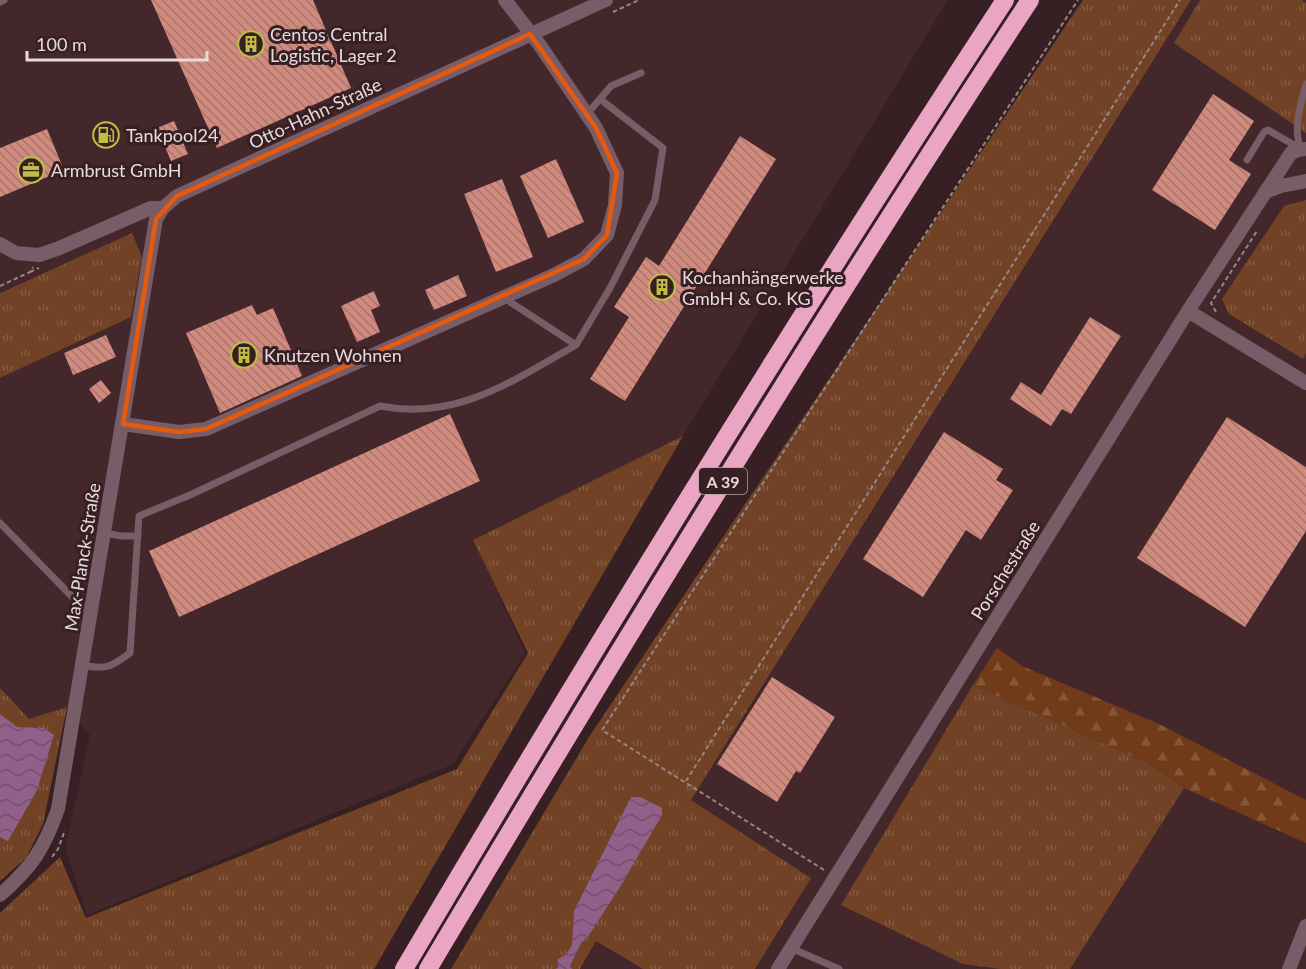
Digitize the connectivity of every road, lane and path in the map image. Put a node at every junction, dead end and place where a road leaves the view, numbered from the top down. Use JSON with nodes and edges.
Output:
{"nodes":[{"id":1,"x":4,"y":0,"type":"edge"},
{"id":2,"x":505,"y":0,"type":"edge"},
{"id":3,"x":606,"y":0,"type":"edge"},
{"id":4,"x":1005,"y":0,"type":"edge"},
{"id":5,"x":1030,"y":0,"type":"edge"},
{"id":6,"x":1078,"y":0,"type":"edge"},
{"id":7,"x":1180,"y":0,"type":"edge"},
{"id":8,"x":0,"y":2,"type":"edge"},
{"id":9,"x":530,"y":34,"type":"junction"},
{"id":10,"x":641,"y":73,"type":"dead end"},
{"id":11,"x":1306,"y":84,"type":"edge"},
{"id":12,"x":600,"y":99,"type":"junction"},
{"id":13,"x":587,"y":114,"type":"junction"},
{"id":14,"x":1304,"y":149,"type":"edge"},
{"id":15,"x":1247,"y":160,"type":"dead end"},
{"id":16,"x":1306,"y":181,"type":"edge"},
{"id":17,"x":1265,"y":192,"type":"junction"},
{"id":18,"x":163,"y":208,"type":"junction"},
{"id":19,"x":1260,"y":225,"type":"dead end"},
{"id":20,"x":0,"y":244,"type":"edge"},
{"id":21,"x":39,"y":255,"type":"junction"},
{"id":22,"x":0,"y":286,"type":"edge"},
{"id":23,"x":504,"y":298,"type":"junction"},
{"id":24,"x":1188,"y":311,"type":"junction"},
{"id":25,"x":1218,"y":315,"type":"dead end"},
{"id":26,"x":576,"y":345,"type":"junction"},
{"id":27,"x":1306,"y":383,"type":"edge"},
{"id":28,"x":123,"y":424,"type":"junction"},
{"id":29,"x":0,"y":523,"type":"edge"},
{"id":30,"x":104,"y":533,"type":"junction"},
{"id":31,"x":138,"y":536,"type":"junction"},
{"id":32,"x":91,"y":616,"type":"junction"},
{"id":33,"x":82,"y":665,"type":"junction"},
{"id":34,"x":686,"y":781,"type":"junction"},
{"id":35,"x":835,"y":876,"type":"junction"},
{"id":36,"x":0,"y":896,"type":"edge"},
{"id":37,"x":1306,"y":926,"type":"edge"},
{"id":38,"x":791,"y":948,"type":"junction"},
{"id":39,"x":404,"y":969,"type":"edge"},
{"id":40,"x":428,"y":969,"type":"edge"},
{"id":41,"x":778,"y":969,"type":"edge"},
{"id":42,"x":838,"y":969,"type":"edge"},
{"id":43,"x":1289,"y":969,"type":"edge"}],
"edges":[{"from":1,"to":8,"type":"lane"},
{"from":2,"to":9,"type":"street"},
{"from":3,"to":9,"type":"street","name":"Otto-Hahn-Straße"},
{"from":4,"to":39,"type":"highway","number":"A 39"},
{"from":5,"to":40,"type":"highway","number":"A 39"},
{"from":6,"to":34,"type":"path"},
{"from":7,"to":34,"type":"path"},
{"from":9,"to":13,"type":"street"},
{"from":9,"to":18,"type":"street","name":"Otto-Hahn-Straße"},
{"from":10,"to":12,"type":"lane"},
{"from":11,"to":14,"type":"lane"},
{"from":12,"to":13,"type":"lane"},
{"from":12,"to":26,"type":"lane"},
{"from":13,"to":23,"type":"street"},
{"from":14,"to":15,"type":"lane"},
{"from":14,"to":17,"type":"street","name":"Porschestraße"},
{"from":16,"to":17,"type":"street"},
{"from":17,"to":24,"type":"street","name":"Porschestraße"},
{"from":18,"to":21,"type":"street","name":"Otto-Hahn-Straße"},
{"from":18,"to":28,"type":"street","name":"Max-Planck-Straße"},
{"from":19,"to":25,"type":"path"},
{"from":20,"to":21,"type":"street"},
{"from":21,"to":22,"type":"path"},
{"from":23,"to":26,"type":"lane"},
{"from":23,"to":28,"type":"street"},
{"from":24,"to":27,"type":"street"},
{"from":24,"to":35,"type":"street","name":"Porschestraße"},
{"from":26,"to":31,"type":"lane"},
{"from":28,"to":30,"type":"street","name":"Max-Planck-Straße"},
{"from":29,"to":32,"type":"lane"},
{"from":30,"to":31,"type":"lane"},
{"from":30,"to":32,"type":"street","name":"Max-Planck-Straße"},
{"from":31,"to":33,"type":"lane"},
{"from":32,"to":33,"type":"street","name":"Max-Planck-Straße"},
{"from":33,"to":36,"type":"street","name":"Max-Planck-Straße"},
{"from":34,"to":35,"type":"path"},
{"from":35,"to":38,"type":"street","name":"Porschestraße"},
{"from":37,"to":43,"type":"street"},
{"from":38,"to":41,"type":"street","name":"Porschestraße"},
{"from":38,"to":42,"type":"lane"}]}
